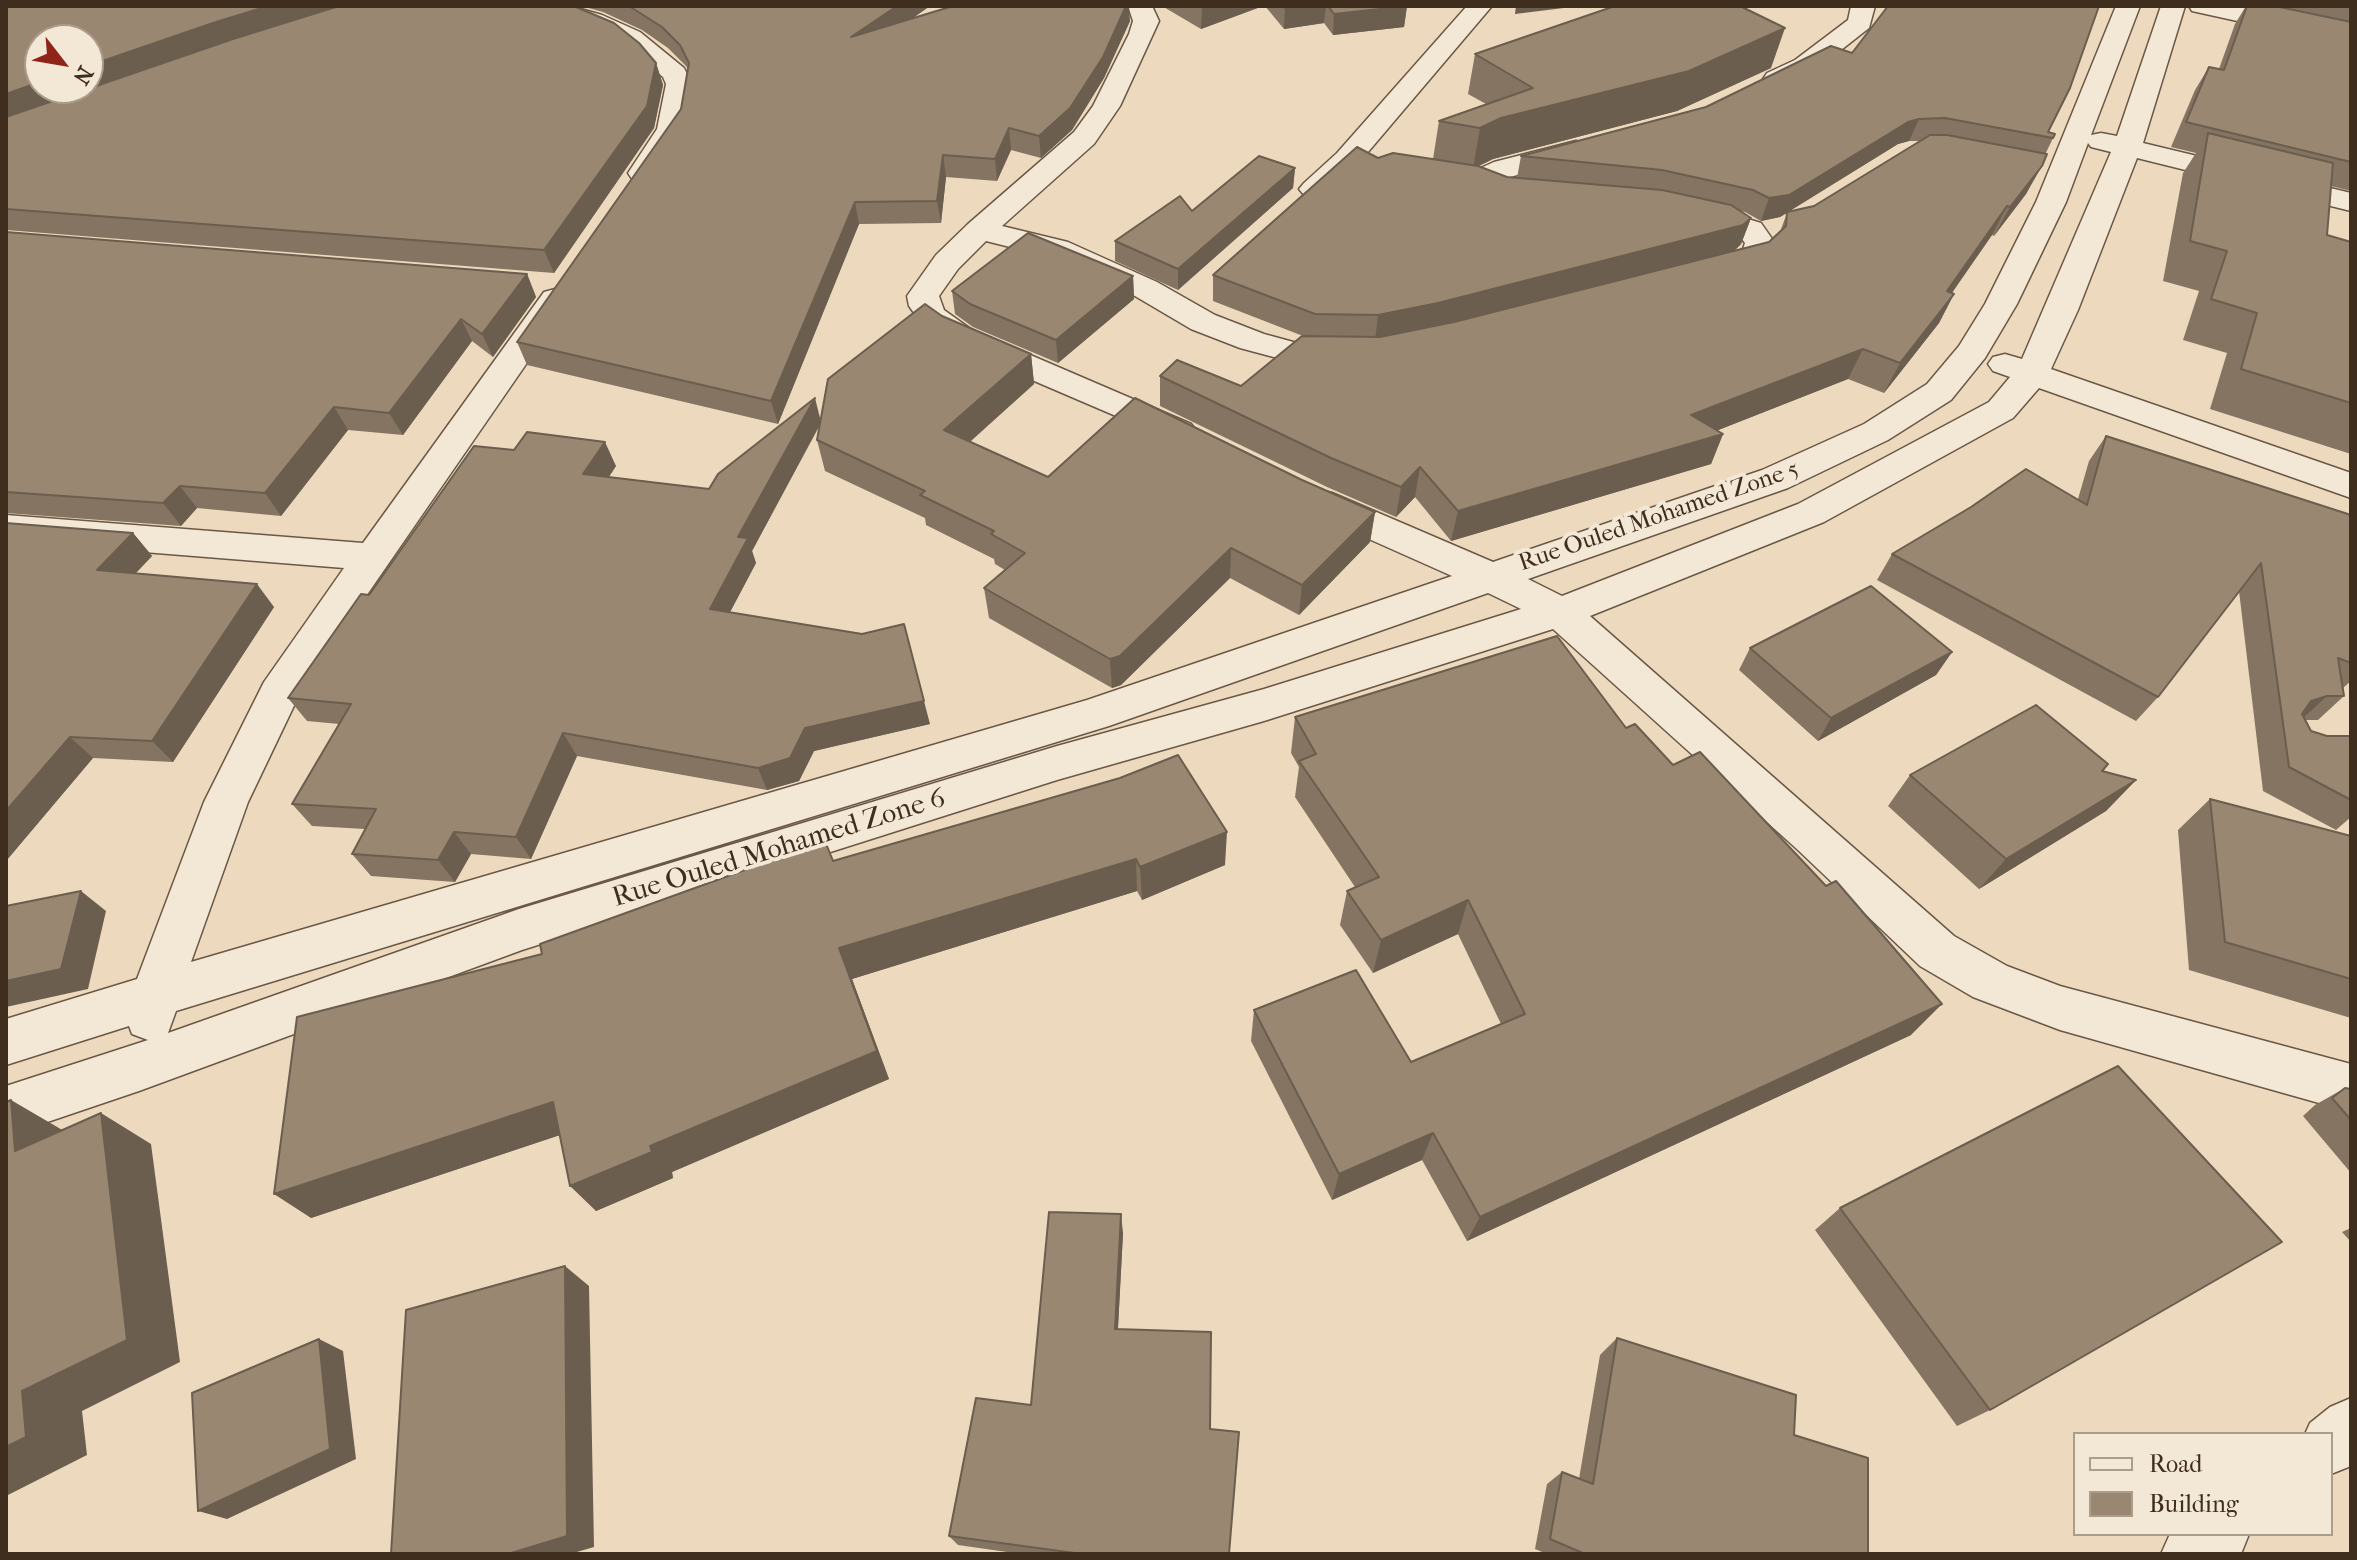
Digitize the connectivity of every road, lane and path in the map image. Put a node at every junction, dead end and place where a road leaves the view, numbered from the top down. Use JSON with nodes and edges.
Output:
{"nodes":[{"id":1,"x":542,"y":6,"type":"edge"},
{"id":2,"x":1140,"y":6,"type":"edge"},
{"id":3,"x":1480,"y":6,"type":"edge"},
{"id":4,"x":1863,"y":6,"type":"edge"},
{"id":5,"x":2128,"y":6,"type":"edge"},
{"id":6,"x":2173,"y":6,"type":"edge"},
{"id":7,"x":2201,"y":6,"type":"edge"},
{"id":8,"x":2351,"y":38,"type":"edge"},
{"id":9,"x":1747,"y":92,"type":"edge"},
{"id":10,"x":2077,"y":136,"type":"junction"},
{"id":11,"x":1603,"y":141,"type":"edge"},
{"id":12,"x":2127,"y":148,"type":"junction"},
{"id":13,"x":1347,"y":159,"type":"junction"},
{"id":14,"x":1378,"y":164,"type":"edge"},
{"id":15,"x":1453,"y":177,"type":"edge"},
{"id":16,"x":1483,"y":182,"type":"junction"},
{"id":17,"x":1548,"y":195,"type":"edge"},
{"id":18,"x":622,"y":202,"type":"edge"},
{"id":19,"x":2351,"y":202,"type":"edge"},
{"id":20,"x":1667,"y":206,"type":"edge"},
{"id":21,"x":1292,"y":209,"type":"edge"},
{"id":22,"x":979,"y":230,"type":"junction"},
{"id":23,"x":1687,"y":276,"type":"edge"},
{"id":24,"x":556,"y":281,"type":"edge"},
{"id":25,"x":1973,"y":351,"type":"junction"},
{"id":26,"x":1375,"y":354,"type":"edge"},
{"id":27,"x":2032,"y":374,"type":"junction"},
{"id":28,"x":1202,"y":443,"type":"edge"},
{"id":29,"x":1285,"y":485,"type":"edge"},
{"id":30,"x":2351,"y":486,"type":"edge"},
{"id":31,"x":6,"y":528,"type":"edge"},
{"id":32,"x":371,"y":557,"type":"junction"},
{"id":33,"x":1489,"y":576,"type":"junction"},
{"id":34,"x":1560,"y":612,"type":"junction"},
{"id":35,"x":1278,"y":651,"type":"joint"},
{"id":36,"x":154,"y":998,"type":"junction"},
{"id":37,"x":6,"y":1042,"type":"edge"},
{"id":38,"x":139,"y":1067,"type":"junction"},
{"id":39,"x":2351,"y":1088,"type":"edge"},
{"id":40,"x":6,"y":1111,"type":"edge"},
{"id":41,"x":2351,"y":1428,"type":"edge"},
{"id":42,"x":2333,"y":1442,"type":"edge"},
{"id":43,"x":2216,"y":1536,"type":"edge"},
{"id":44,"x":2193,"y":1554,"type":"edge"}],
"edges":[{"from":1,"to":18,"type":"street"},
{"from":2,"to":22,"type":"street"},
{"from":3,"to":13,"type":"street"},
{"from":4,"to":9,"type":"street"},
{"from":5,"to":10,"type":"street","name":"Rue Ouled Mohamed Zone 5"},
{"from":6,"to":12,"type":"street","name":"Rue Ouled Mohamed Zone 5"},
{"from":7,"to":8,"type":"street"},
{"from":10,"to":12,"type":"street"},
{"from":10,"to":25,"type":"street","name":"Rue Ouled Mohamed Zone 5"},
{"from":11,"to":16,"type":"street"},
{"from":12,"to":19,"type":"street"},
{"from":12,"to":27,"type":"street","name":"Rue Ouled Mohamed Zone 5"},
{"from":13,"to":14,"type":"street"},
{"from":13,"to":21,"type":"street"},
{"from":15,"to":16,"type":"street"},
{"from":16,"to":17,"type":"street"},
{"from":20,"to":23,"type":"street"},
{"from":22,"to":26,"type":"street"},
{"from":22,"to":28,"type":"street"},
{"from":24,"to":32,"type":"street"},
{"from":25,"to":27,"type":"street"},
{"from":25,"to":33,"type":"street","name":"Rue Ouled Mohamed Zone 5"},
{"from":27,"to":30,"type":"street"},
{"from":27,"to":34,"type":"street","name":"Rue Ouled Mohamed Zone 5"},
{"from":29,"to":33,"type":"street"},
{"from":31,"to":32,"type":"street"},
{"from":32,"to":36,"type":"street"},
{"from":33,"to":34,"type":"street"},
{"from":33,"to":35,"type":"street","name":"Rue Ouled Mohamed Zone 5"},
{"from":34,"to":38,"type":"street","name":"Rue Ouled Mohamed Zone 6"},
{"from":34,"to":39,"type":"street"},
{"from":35,"to":36,"type":"street","name":"Rue Ouled Mohamed Zone 6"},
{"from":36,"to":37,"type":"street","name":"Rue Ouled Mohamed Zone 6"},
{"from":36,"to":38,"type":"street"},
{"from":38,"to":40,"type":"street","name":"Rue Ouled Mohamed Zone 6"},
{"from":41,"to":42,"type":"street"},
{"from":43,"to":44,"type":"street"}]}
